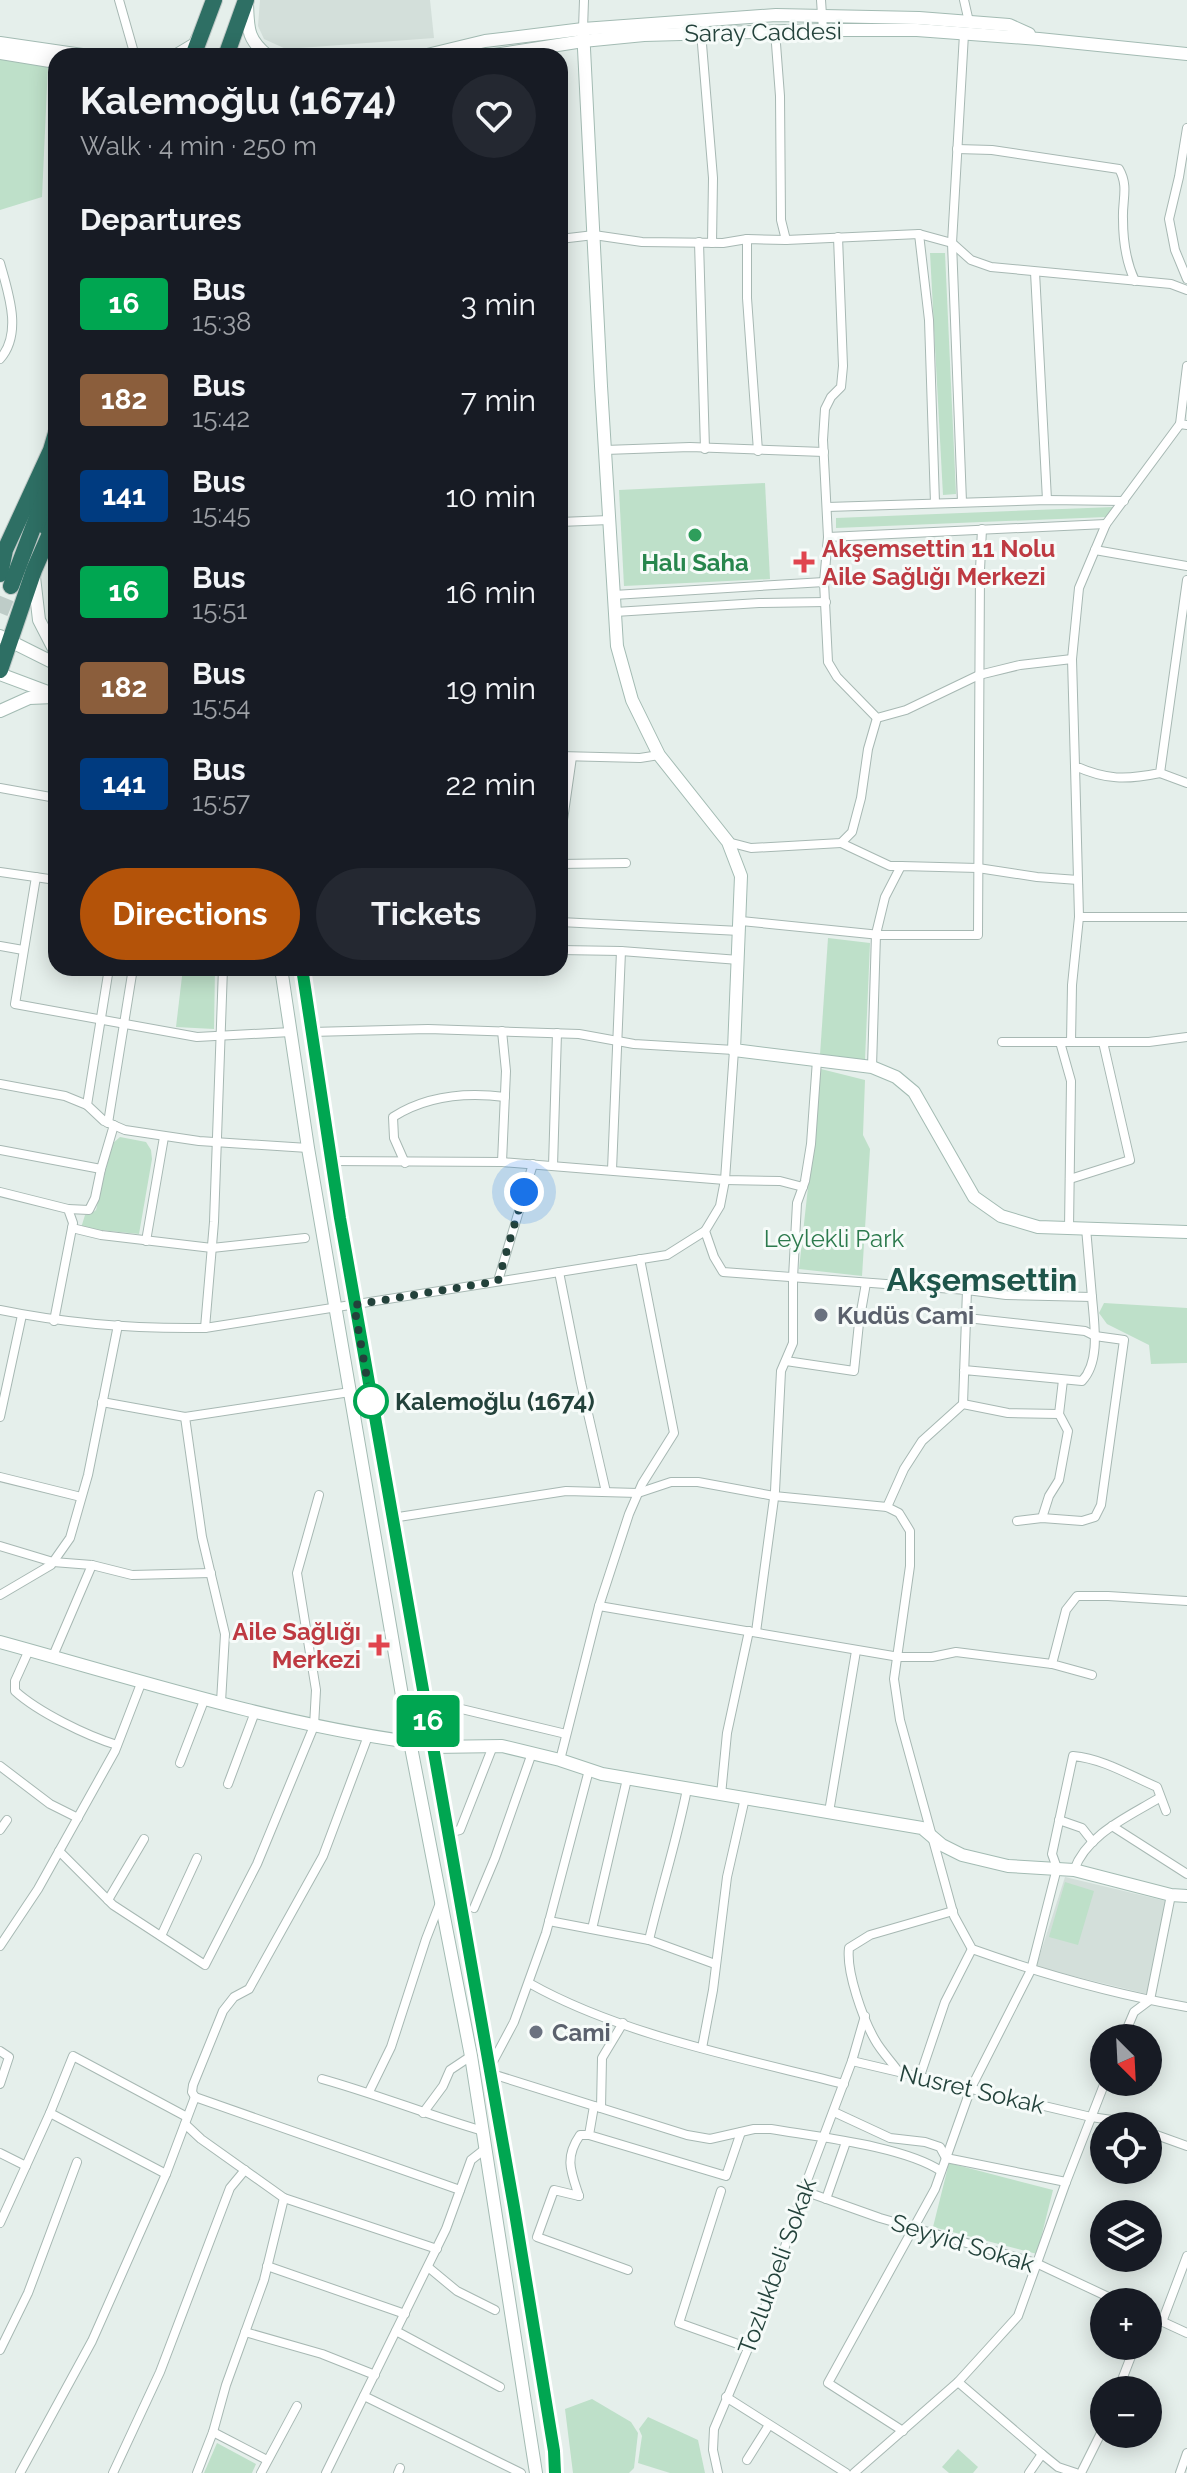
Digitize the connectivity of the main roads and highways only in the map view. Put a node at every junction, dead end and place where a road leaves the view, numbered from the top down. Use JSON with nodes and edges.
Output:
{"nodes":[{"id":1,"x":214,"y":0,"type":"edge"},
{"id":2,"x":247,"y":0,"type":"edge"},
{"id":3,"x":196,"y":48,"type":"edge"},
{"id":4,"x":229,"y":48,"type":"edge"},
{"id":5,"x":48,"y":456,"type":"edge"},
{"id":6,"x":48,"y":487,"type":"edge"},
{"id":7,"x":48,"y":515,"type":"edge"},
{"id":8,"x":48,"y":538,"type":"edge"},
{"id":9,"x":2,"y":553,"type":"edge"},
{"id":10,"x":11,"y":582,"type":"edge"},
{"id":11,"x":5,"y":639,"type":"edge"},
{"id":12,"x":0,"y":672,"type":"edge"}],
"edges":[{"from":1,"to":3,"type":"highway"},
{"from":2,"to":4,"type":"highway"},
{"from":5,"to":9,"type":"highway"},
{"from":6,"to":10,"type":"highway"},
{"from":7,"to":10,"type":"highway"},
{"from":8,"to":11,"type":"highway"},
{"from":9,"to":10,"type":"highway"},
{"from":11,"to":12,"type":"highway"}]}
